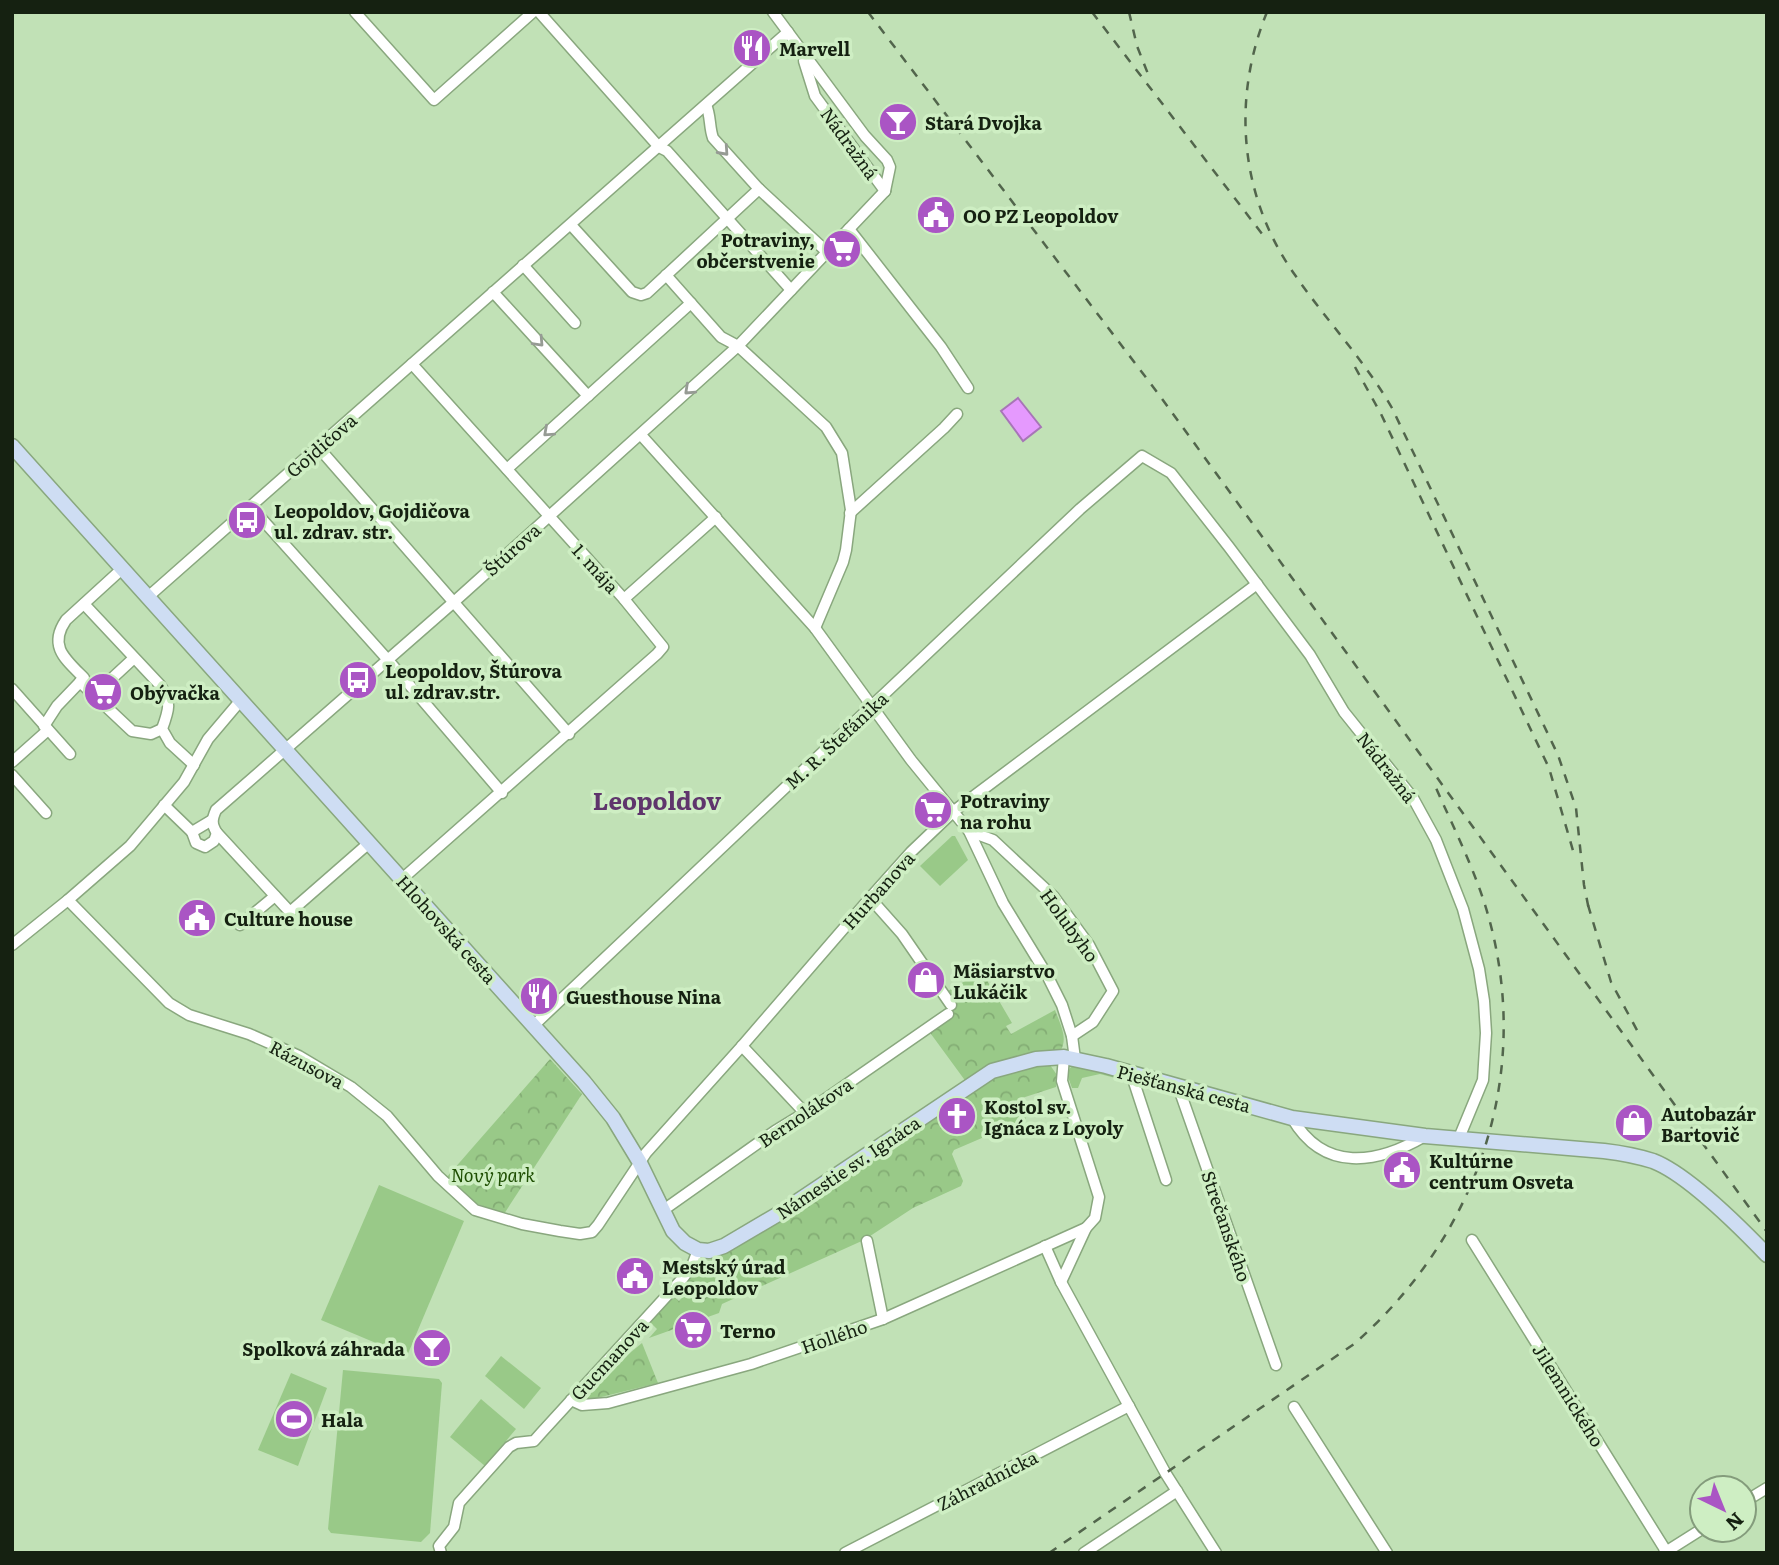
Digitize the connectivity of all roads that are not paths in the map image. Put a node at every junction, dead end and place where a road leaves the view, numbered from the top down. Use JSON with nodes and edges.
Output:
{"nodes":[{"id":1,"x":355,"y":12,"type":"edge"},
{"id":2,"x":533,"y":12,"type":"edge"},
{"id":3,"x":539,"y":12,"type":"edge"},
{"id":4,"x":773,"y":12,"type":"edge"},
{"id":5,"x":788,"y":32,"type":"junction"},
{"id":6,"x":798,"y":46,"type":"junction"},
{"id":7,"x":706,"y":105,"type":"junction"},
{"id":8,"x":659,"y":147,"type":"junction"},
{"id":9,"x":759,"y":190,"type":"junction"},
{"id":10,"x":886,"y":191,"type":"junction"},
{"id":11,"x":727,"y":218,"type":"junction"},
{"id":12,"x":571,"y":225,"type":"junction"},
{"id":13,"x":849,"y":229,"type":"junction"},
{"id":14,"x":826,"y":251,"type":"junction"},
{"id":15,"x":523,"y":265,"type":"junction"},
{"id":16,"x":666,"y":275,"type":"junction"},
{"id":17,"x":791,"y":290,"type":"junction"},
{"id":18,"x":492,"y":292,"type":"junction"},
{"id":19,"x":691,"y":303,"type":"junction"},
{"id":20,"x":575,"y":323,"type":"dead end"},
{"id":21,"x":738,"y":346,"type":"junction"},
{"id":22,"x":412,"y":364,"type":"junction"},
{"id":23,"x":968,"y":388,"type":"dead end"},
{"id":24,"x":588,"y":396,"type":"junction"},
{"id":25,"x":957,"y":414,"type":"dead end"},
{"id":26,"x":641,"y":435,"type":"junction"},
{"id":27,"x":318,"y":447,"type":"junction"},
{"id":28,"x":1142,"y":456,"type":"joint"},
{"id":29,"x":16,"y":457,"type":"edge"},
{"id":30,"x":507,"y":469,"type":"junction"},
{"id":31,"x":251,"y":507,"type":"junction"},
{"id":32,"x":850,"y":513,"type":"junction"},
{"id":33,"x":549,"y":515,"type":"junction"},
{"id":34,"x":716,"y":517,"type":"junction"},
{"id":35,"x":123,"y":568,"type":"junction"},
{"id":36,"x":1257,"y":584,"type":"junction"},
{"id":37,"x":149,"y":596,"type":"junction"},
{"id":38,"x":624,"y":599,"type":"junction"},
{"id":39,"x":455,"y":601,"type":"junction"},
{"id":40,"x":84,"y":604,"type":"junction"},
{"id":41,"x":815,"y":628,"type":"junction"},
{"id":42,"x":134,"y":658,"type":"junction"},
{"id":43,"x":388,"y":660,"type":"junction"},
{"id":44,"x":80,"y":682,"type":"junction"},
{"id":45,"x":107,"y":683,"type":"dead end"},
{"id":46,"x":12,"y":689,"type":"edge"},
{"id":47,"x":241,"y":701,"type":"junction"},
{"id":48,"x":872,"y":706,"type":"junction"},
{"id":49,"x":46,"y":728,"type":"junction"},
{"id":50,"x":162,"y":729,"type":"junction"},
{"id":51,"x":569,"y":734,"type":"junction"},
{"id":52,"x":285,"y":750,"type":"junction"},
{"id":53,"x":70,"y":754,"type":"dead end"},
{"id":54,"x":12,"y":762,"type":"edge"},
{"id":55,"x":194,"y":765,"type":"junction"},
{"id":56,"x":12,"y":775,"type":"edge"},
{"id":57,"x":502,"y":793,"type":"junction"},
{"id":58,"x":164,"y":805,"type":"junction"},
{"id":59,"x":954,"y":811,"type":"junction"},
{"id":60,"x":46,"y":813,"type":"dead end"},
{"id":61,"x":212,"y":820,"type":"junction"},
{"id":62,"x":969,"y":831,"type":"junction"},
{"id":63,"x":192,"y":832,"type":"junction"},
{"id":64,"x":217,"y":833,"type":"junction"},
{"id":65,"x":369,"y":843,"type":"junction"},
{"id":66,"x":402,"y":880,"type":"junction"},
{"id":67,"x":275,"y":896,"type":"junction"},
{"id":68,"x":870,"y":898,"type":"junction"},
{"id":69,"x":68,"y":900,"type":"junction"},
{"id":70,"x":240,"y":925,"type":"dead end"},
{"id":71,"x":12,"y":945,"type":"edge"},
{"id":72,"x":533,"y":1026,"type":"junction"},
{"id":73,"x":1072,"y":1036,"type":"junction"},
{"id":74,"x":742,"y":1046,"type":"junction"},
{"id":75,"x":1069,"y":1058,"type":"junction"},
{"id":76,"x":1131,"y":1073,"type":"junction"},
{"id":77,"x":1178,"y":1086,"type":"junction"},
{"id":78,"x":804,"y":1112,"type":"junction"},
{"id":79,"x":1292,"y":1118,"type":"junction"},
{"id":80,"x":1425,"y":1136,"type":"junction"},
{"id":81,"x":1460,"y":1138,"type":"junction"},
{"id":82,"x":639,"y":1161,"type":"junction"},
{"id":83,"x":1166,"y":1180,"type":"dead end"},
{"id":84,"x":662,"y":1211,"type":"junction"},
{"id":85,"x":1086,"y":1228,"type":"junction"},
{"id":86,"x":1472,"y":1240,"type":"dead end"},
{"id":87,"x":867,"y":1241,"type":"dead end"},
{"id":88,"x":1045,"y":1246,"type":"junction"},
{"id":89,"x":698,"y":1250,"type":"junction"},
{"id":90,"x":1767,"y":1255,"type":"edge"},
{"id":91,"x":1061,"y":1282,"type":"junction"},
{"id":92,"x":883,"y":1319,"type":"junction"},
{"id":93,"x":1276,"y":1365,"type":"dead end"},
{"id":94,"x":571,"y":1400,"type":"junction"},
{"id":95,"x":1129,"y":1406,"type":"junction"},
{"id":96,"x":1294,"y":1406,"type":"dead end"},
{"id":97,"x":1177,"y":1491,"type":"junction"},
{"id":98,"x":1688,"y":1538,"type":"edge"},
{"id":99,"x":437,"y":1551,"type":"edge"},
{"id":100,"x":1665,"y":1552,"type":"edge"},
{"id":101,"x":845,"y":1553,"type":"edge"},
{"id":102,"x":1084,"y":1553,"type":"edge"},
{"id":103,"x":1216,"y":1553,"type":"edge"},
{"id":104,"x":1387,"y":1553,"type":"edge"}],
"edges":[{"from":1,"to":2,"type":"street"},
{"from":3,"to":8,"type":"street"},
{"from":4,"to":5,"type":"street","name":"Nádražná"},
{"from":5,"to":6,"type":"street","name":"Nádražná"},
{"from":5,"to":7,"type":"street","name":"Gojdičova"},
{"from":6,"to":10,"type":"street","name":"Nádražná"},
{"from":6,"to":10,"type":"street","name":"Nádražná"},
{"from":7,"to":8,"type":"street","name":"Gojdičova"},
{"from":7,"to":9,"type":"street","one_way":true},
{"from":8,"to":11,"type":"street"},
{"from":8,"to":12,"type":"street","name":"Gojdičova"},
{"from":9,"to":11,"type":"street"},
{"from":9,"to":14,"type":"street"},
{"from":10,"to":13,"type":"street","name":"Štúrova"},
{"from":11,"to":16,"type":"street"},
{"from":11,"to":17,"type":"street"},
{"from":12,"to":15,"type":"street","name":"Gojdičova"},
{"from":12,"to":16,"type":"street"},
{"from":13,"to":14,"type":"street","name":"Štúrova"},
{"from":13,"to":23,"type":"street"},
{"from":14,"to":17,"type":"street","name":"Štúrova"},
{"from":15,"to":18,"type":"street","name":"Gojdičova"},
{"from":15,"to":20,"type":"street"},
{"from":16,"to":19,"type":"street"},
{"from":17,"to":21,"type":"street","name":"Štúrova"},
{"from":18,"to":22,"type":"street","name":"Gojdičova"},
{"from":18,"to":24,"type":"street","one_way":true},
{"from":19,"to":21,"type":"street"},
{"from":19,"to":24,"type":"street"},
{"from":21,"to":26,"type":"street","name":"Štúrova","one_way":true},
{"from":21,"to":32,"type":"street"},
{"from":22,"to":27,"type":"street","name":"Gojdičova"},
{"from":22,"to":30,"type":"street","name":"1. mája"},
{"from":24,"to":30,"type":"street","one_way":true},
{"from":25,"to":32,"type":"street"},
{"from":26,"to":33,"type":"street","name":"Štúrova"},
{"from":26,"to":34,"type":"street","name":"Holubyho"},
{"from":27,"to":31,"type":"street","name":"Gojdičova"},
{"from":27,"to":39,"type":"street"},
{"from":28,"to":36,"type":"street","name":"Nádražná"},
{"from":28,"to":48,"type":"street","name":"M. R. Štefánika"},
{"from":29,"to":35,"type":"street","name":"Hlohovská cesta"},
{"from":30,"to":33,"type":"street","name":"1. mája"},
{"from":31,"to":37,"type":"street","name":"Gojdičova"},
{"from":31,"to":43,"type":"street"},
{"from":32,"to":41,"type":"street"},
{"from":33,"to":38,"type":"street","name":"1. mája"},
{"from":33,"to":39,"type":"street","name":"Štúrova"},
{"from":34,"to":38,"type":"street"},
{"from":34,"to":41,"type":"street","name":"Holubyho"},
{"from":35,"to":37,"type":"street","name":"Hlohovská cesta"},
{"from":35,"to":40,"type":"street"},
{"from":36,"to":59,"type":"street","name":"Hurbanova"},
{"from":36,"to":81,"type":"street","name":"Nádražná"},
{"from":37,"to":47,"type":"street","name":"Hlohovská cesta"},
{"from":38,"to":51,"type":"street","name":"1. mája"},
{"from":39,"to":43,"type":"street","name":"Štúrova"},
{"from":39,"to":51,"type":"street"},
{"from":40,"to":42,"type":"street"},
{"from":40,"to":44,"type":"street"},
{"from":41,"to":48,"type":"street","name":"Holubyho"},
{"from":42,"to":45,"type":"street"},
{"from":42,"to":50,"type":"street"},
{"from":43,"to":52,"type":"street","name":"Štúrova"},
{"from":43,"to":57,"type":"street"},
{"from":44,"to":49,"type":"street"},
{"from":44,"to":50,"type":"street"},
{"from":46,"to":49,"type":"street"},
{"from":47,"to":52,"type":"street","name":"Hlohovská cesta"},
{"from":47,"to":55,"type":"street"},
{"from":48,"to":59,"type":"street","name":"Holubyho"},
{"from":48,"to":72,"type":"street","name":"M. R. Štefánika"},
{"from":49,"to":53,"type":"street"},
{"from":49,"to":54,"type":"street"},
{"from":50,"to":55,"type":"street"},
{"from":51,"to":57,"type":"street","name":"1. mája"},
{"from":52,"to":61,"type":"street"},
{"from":52,"to":65,"type":"street","name":"Hlohovská cesta"},
{"from":55,"to":58,"type":"street"},
{"from":56,"to":60,"type":"street"},
{"from":57,"to":66,"type":"street","name":"1. mája"},
{"from":58,"to":63,"type":"street"},
{"from":58,"to":69,"type":"street"},
{"from":59,"to":62,"type":"street","name":"Holubyho"},
{"from":59,"to":68,"type":"street","name":"Hurbanova"},
{"from":61,"to":63,"type":"street"},
{"from":61,"to":64,"type":"street"},
{"from":62,"to":73,"type":"street","name":"Holubyho"},
{"from":62,"to":73,"type":"street","name":"Holubyho"},
{"from":63,"to":64,"type":"street"},
{"from":64,"to":67,"type":"street"},
{"from":65,"to":66,"type":"street","name":"Hlohovská cesta"},
{"from":65,"to":67,"type":"street"},
{"from":66,"to":72,"type":"street","name":"Hlohovská cesta"},
{"from":67,"to":70,"type":"street"},
{"from":68,"to":74,"type":"street","name":"Hurbanova"},
{"from":68,"to":78,"type":"street","name":"Bernolákova"},
{"from":69,"to":71,"type":"street"},
{"from":69,"to":82,"type":"street","name":"Rázusova"},
{"from":72,"to":82,"type":"street","name":"Hlohovská cesta"},
{"from":73,"to":75,"type":"street","name":"Holubyho"},
{"from":74,"to":78,"type":"street"},
{"from":74,"to":82,"type":"street","name":"Hurbanova"},
{"from":75,"to":76,"type":"street","name":"Piešťanská cesta"},
{"from":75,"to":85,"type":"street","name":"Holubyho"},
{"from":75,"to":89,"type":"street","name":"Námestie sv. Ignáca"},
{"from":76,"to":77,"type":"street","name":"Piešťanská cesta"},
{"from":76,"to":83,"type":"street"},
{"from":77,"to":79,"type":"street","name":"Piešťanská cesta"},
{"from":77,"to":93,"type":"street","name":"Strečanského"},
{"from":78,"to":84,"type":"street","name":"Bernolákova"},
{"from":79,"to":80,"type":"street","name":"Piešťanská cesta"},
{"from":79,"to":80,"type":"street"},
{"from":80,"to":81,"type":"street","name":"Piešťanská cesta"},
{"from":81,"to":90,"type":"street","name":"Piešťanská cesta"},
{"from":82,"to":84,"type":"street","name":"Hlohovská cesta"},
{"from":84,"to":89,"type":"street","name":"Hlohovská cesta"},
{"from":85,"to":88,"type":"street","name":"Hollého"},
{"from":85,"to":91,"type":"street"},
{"from":86,"to":100,"type":"street","name":"Jilemnického"},
{"from":87,"to":92,"type":"street"},
{"from":88,"to":91,"type":"street"},
{"from":88,"to":92,"type":"street","name":"Hollého"},
{"from":89,"to":94,"type":"street","name":"Gucmanova"},
{"from":91,"to":95,"type":"street"},
{"from":92,"to":94,"type":"street","name":"Hollého"},
{"from":94,"to":99,"type":"street","name":"Gucmanova"},
{"from":95,"to":97,"type":"street"},
{"from":95,"to":101,"type":"street","name":"Záhradnícka"},
{"from":96,"to":104,"type":"street"},
{"from":97,"to":102,"type":"street"},
{"from":97,"to":103,"type":"street"},
{"from":98,"to":100,"type":"street"}]}
